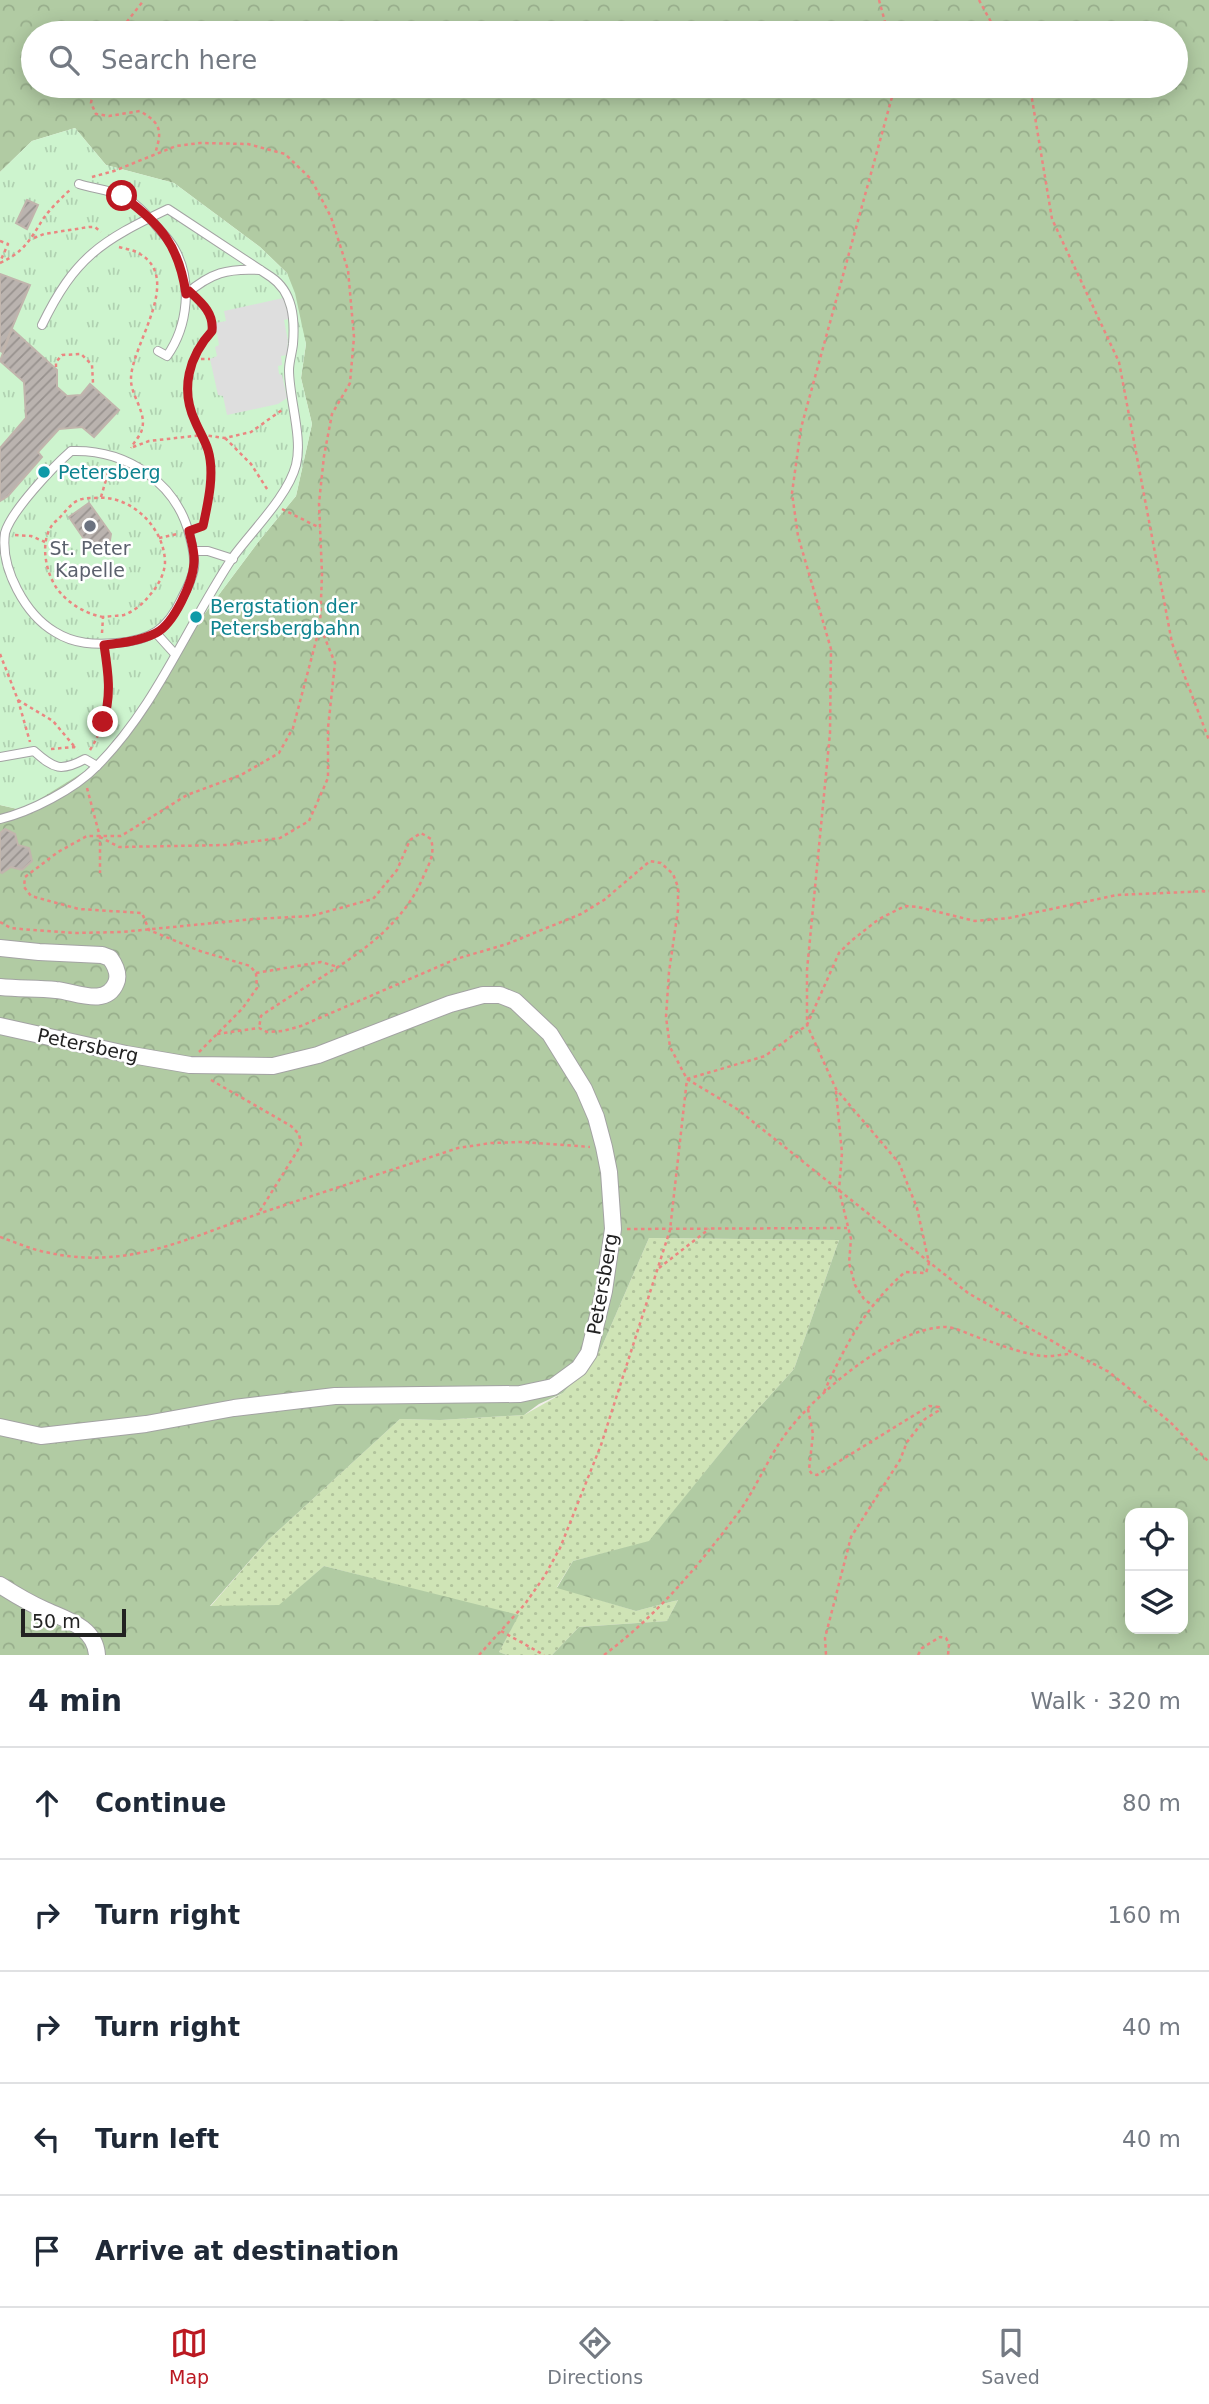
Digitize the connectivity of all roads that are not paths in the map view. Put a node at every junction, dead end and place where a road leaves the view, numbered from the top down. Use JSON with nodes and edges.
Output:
{"nodes":[{"id":1,"x":79,"y":184,"type":"road end"},
{"id":2,"x":149,"y":218,"type":"junction"},
{"id":3,"x":260,"y":270,"type":"junction"},
{"id":4,"x":188,"y":293,"type":"junction"},
{"id":5,"x":42,"y":325,"type":"dead end"},
{"id":6,"x":158,"y":351,"type":"dead end"},
{"id":7,"x":194,"y":551,"type":"junction"},
{"id":8,"x":233,"y":559,"type":"junction"},
{"id":9,"x":156,"y":633,"type":"junction"},
{"id":10,"x":175,"y":654,"type":"junction"},
{"id":11,"x":0,"y":757,"type":"edge"},
{"id":12,"x":97,"y":766,"type":"junction"},
{"id":13,"x":0,"y":819,"type":"edge"},
{"id":14,"x":0,"y":948,"type":"edge"},
{"id":15,"x":0,"y":987,"type":"edge"},
{"id":16,"x":0,"y":1026,"type":"edge"},
{"id":17,"x":0,"y":1427,"type":"edge"},
{"id":18,"x":0,"y":1585,"type":"edge"},
{"id":19,"x":97,"y":1655,"type":"edge"}],
"edges":[{"from":1,"to":2,"type":"lane"},
{"from":2,"to":3,"type":"lane"},
{"from":2,"to":4,"type":"lane"},
{"from":2,"to":5,"type":"lane"},
{"from":3,"to":4,"type":"lane"},
{"from":3,"to":8,"type":"lane"},
{"from":4,"to":6,"type":"lane"},
{"from":7,"to":8,"type":"lane"},
{"from":7,"to":9,"type":"lane"},
{"from":7,"to":9,"type":"lane"},
{"from":8,"to":10,"type":"lane"},
{"from":9,"to":10,"type":"lane"},
{"from":10,"to":12,"type":"lane"},
{"from":11,"to":12,"type":"lane"},
{"from":12,"to":13,"type":"lane"},
{"from":14,"to":15,"type":"street"},
{"from":16,"to":17,"type":"street","name":"Petersberg"},
{"from":18,"to":19,"type":"street"}]}
